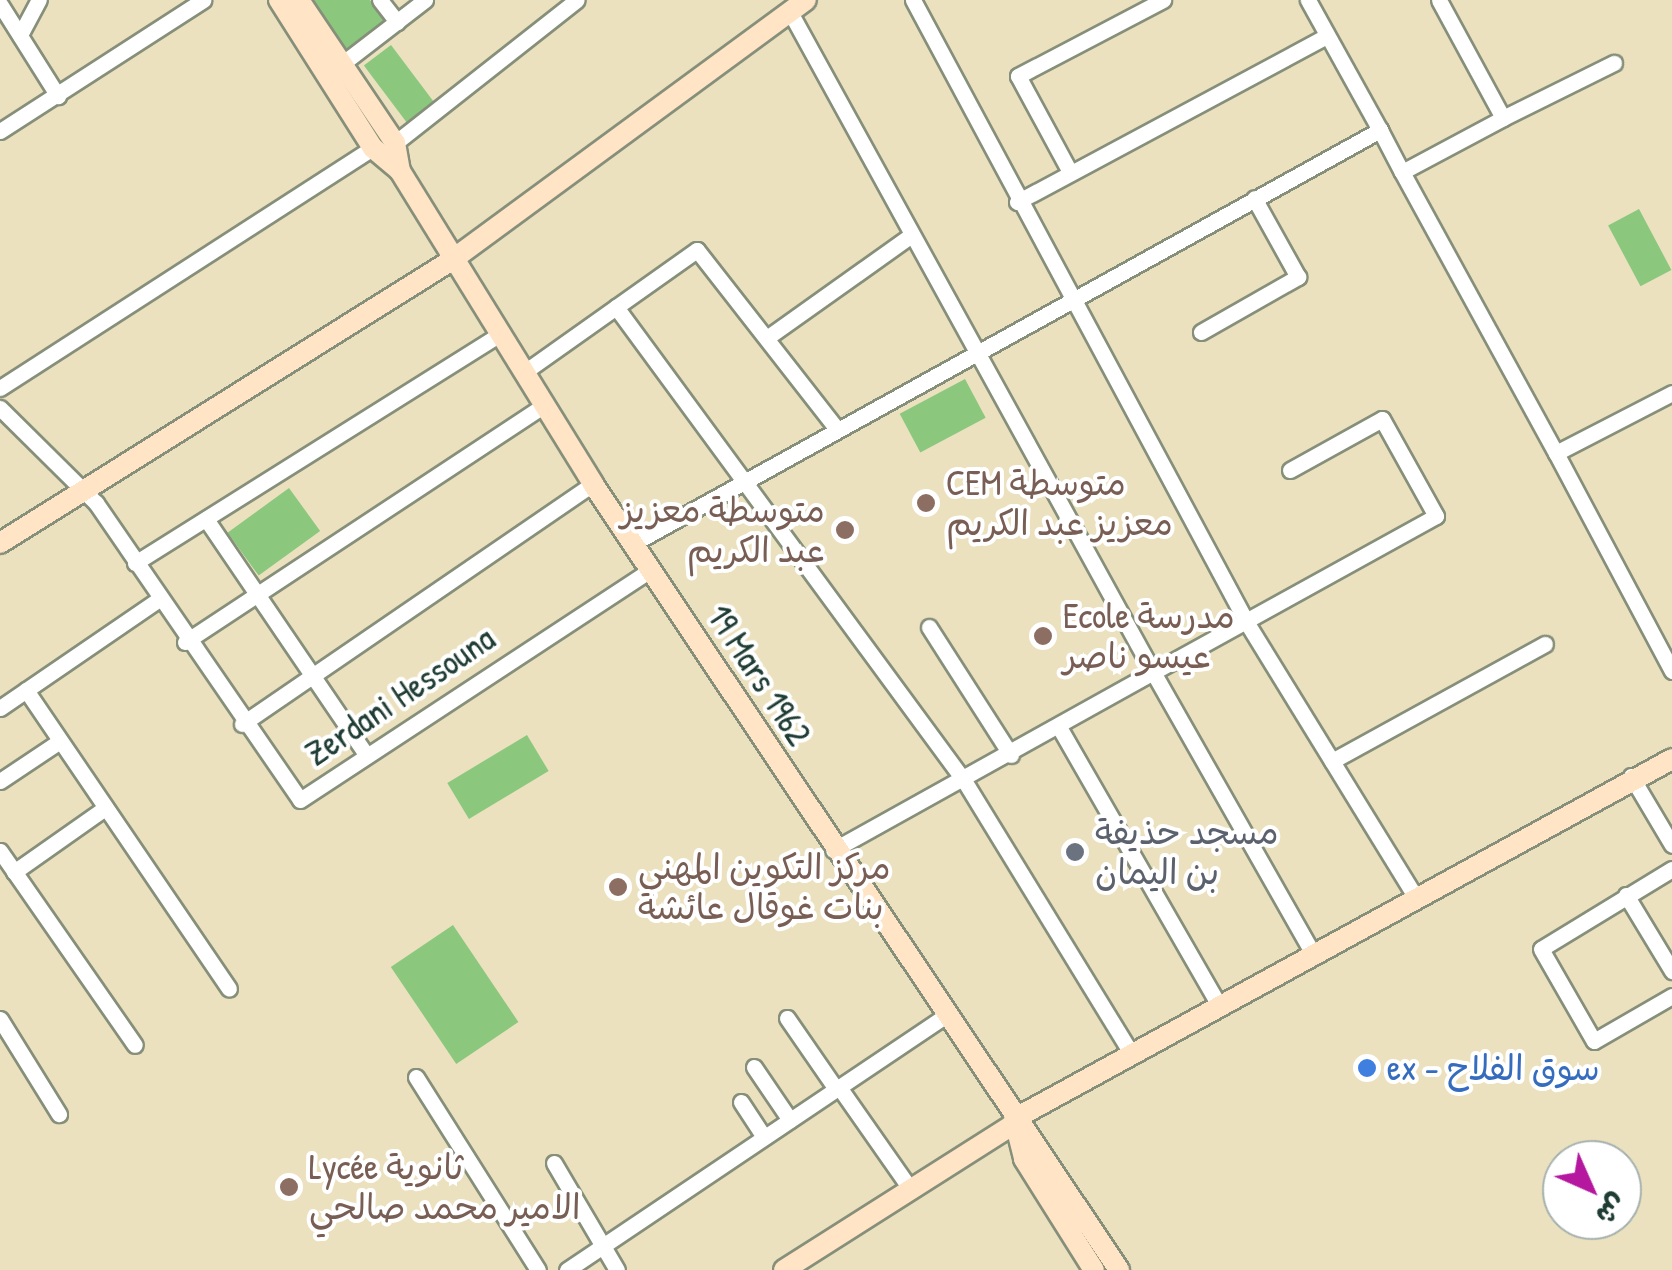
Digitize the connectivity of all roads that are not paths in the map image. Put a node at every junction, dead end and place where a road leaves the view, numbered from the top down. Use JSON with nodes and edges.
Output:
{"nodes":[{"id":1,"x":39,"y":0,"type":"edge"},
{"id":2,"x":204,"y":0,"type":"edge"},
{"id":3,"x":279,"y":0,"type":"edge"},
{"id":4,"x":299,"y":0,"type":"edge"},
{"id":5,"x":380,"y":0,"type":"edge"},
{"id":6,"x":426,"y":0,"type":"edge"},
{"id":7,"x":577,"y":0,"type":"edge"},
{"id":8,"x":912,"y":0,"type":"edge"},
{"id":9,"x":1163,"y":0,"type":"edge"},
{"id":10,"x":1308,"y":0,"type":"edge"},
{"id":11,"x":1439,"y":0,"type":"edge"},
{"id":12,"x":0,"y":4,"type":"edge"},
{"id":13,"x":798,"y":6,"type":"edge"},
{"id":14,"x":397,"y":22,"type":"junction"},
{"id":15,"x":20,"y":35,"type":"junction"},
{"id":16,"x":1326,"y":36,"type":"junction"},
{"id":17,"x":1614,"y":64,"type":"dead end"},
{"id":18,"x":334,"y":70,"type":"junction"},
{"id":19,"x":58,"y":96,"type":"junction"},
{"id":20,"x":1503,"y":118,"type":"junction"},
{"id":21,"x":1380,"y":130,"type":"junction"},
{"id":22,"x":0,"y":132,"type":"edge"},
{"id":23,"x":394,"y":143,"type":"junction"},
{"id":24,"x":373,"y":148,"type":"junction"},
{"id":25,"x":400,"y":171,"type":"junction"},
{"id":26,"x":1070,"y":172,"type":"junction"},
{"id":27,"x":1402,"y":172,"type":"junction"},
{"id":28,"x":1254,"y":198,"type":"junction"},
{"id":29,"x":1017,"y":202,"type":"junction"},
{"id":30,"x":910,"y":236,"type":"junction"},
{"id":31,"x":452,"y":260,"type":"junction"},
{"id":32,"x":1068,"y":298,"type":"junction"},
{"id":33,"x":616,"y":307,"type":"junction"},
{"id":34,"x":1201,"y":332,"type":"dead end"},
{"id":35,"x":500,"y":335,"type":"junction"},
{"id":36,"x":768,"y":337,"type":"junction"},
{"id":37,"x":977,"y":348,"type":"junction"},
{"id":38,"x":523,"y":372,"type":"junction"},
{"id":39,"x":0,"y":388,"type":"edge"},
{"id":40,"x":1672,"y":393,"type":"edge"},
{"id":41,"x":544,"y":405,"type":"junction"},
{"id":42,"x":0,"y":408,"type":"edge"},
{"id":43,"x":838,"y":428,"type":"junction"},
{"id":44,"x":1556,"y":453,"type":"junction"},
{"id":45,"x":1290,"y":470,"type":"dead end"},
{"id":46,"x":744,"y":482,"type":"junction"},
{"id":47,"x":593,"y":484,"type":"junction"},
{"id":48,"x":83,"y":489,"type":"junction"},
{"id":49,"x":206,"y":519,"type":"junction"},
{"id":50,"x":634,"y":543,"type":"junction"},
{"id":51,"x":0,"y":544,"type":"edge"},
{"id":52,"x":135,"y":563,"type":"junction"},
{"id":53,"x":652,"y":569,"type":"junction"},
{"id":54,"x":259,"y":594,"type":"junction"},
{"id":55,"x":158,"y":600,"type":"junction"},
{"id":56,"x":1247,"y":622,"type":"junction"},
{"id":57,"x":929,"y":627,"type":"dead end"},
{"id":58,"x":186,"y":642,"type":"junction"},
{"id":59,"x":1544,"y":644,"type":"dead end"},
{"id":60,"x":1672,"y":671,"type":"edge"},
{"id":61,"x":1154,"y":672,"type":"junction"},
{"id":62,"x":315,"y":675,"type":"junction"},
{"id":63,"x":26,"y":690,"type":"junction"},
{"id":64,"x":0,"y":708,"type":"edge"},
{"id":65,"x":242,"y":724,"type":"junction"},
{"id":66,"x":1059,"y":727,"type":"junction"},
{"id":67,"x":60,"y":741,"type":"junction"},
{"id":68,"x":366,"y":754,"type":"junction"},
{"id":69,"x":1011,"y":755,"type":"junction"},
{"id":70,"x":1672,"y":759,"type":"edge"},
{"id":71,"x":1332,"y":761,"type":"junction"},
{"id":72,"x":1631,"y":776,"type":"junction"},
{"id":73,"x":0,"y":781,"type":"edge"},
{"id":74,"x":965,"y":782,"type":"junction"},
{"id":75,"x":105,"y":808,"type":"junction"},
{"id":76,"x":1672,"y":845,"type":"edge"},
{"id":77,"x":833,"y":850,"type":"junction"},
{"id":78,"x":0,"y":851,"type":"edge"},
{"id":79,"x":1672,"y":869,"type":"edge"},
{"id":80,"x":14,"y":872,"type":"junction"},
{"id":81,"x":1414,"y":894,"type":"junction"},
{"id":82,"x":1626,"y":895,"type":"junction"},
{"id":83,"x":1312,"y":952,"type":"junction"},
{"id":84,"x":1672,"y":971,"type":"edge"},
{"id":85,"x":229,"y":989,"type":"dead end"},
{"id":86,"x":1672,"y":996,"type":"edge"},
{"id":87,"x":1218,"y":1004,"type":"junction"},
{"id":88,"x":946,"y":1015,"type":"junction"},
{"id":89,"x":787,"y":1018,"type":"dead end"},
{"id":90,"x":2,"y":1025,"type":"edge"},
{"id":91,"x":134,"y":1045,"type":"dead end"},
{"id":92,"x":1130,"y":1051,"type":"junction"},
{"id":93,"x":754,"y":1067,"type":"dead end"},
{"id":94,"x":416,"y":1076,"type":"dead end"},
{"id":95,"x":838,"y":1088,"type":"junction"},
{"id":96,"x":741,"y":1102,"type":"dead end"},
{"id":97,"x":59,"y":1114,"type":"dead end"},
{"id":98,"x":790,"y":1120,"type":"junction"},
{"id":99,"x":1015,"y":1121,"type":"junction"},
{"id":100,"x":764,"y":1137,"type":"junction"},
{"id":101,"x":554,"y":1163,"type":"dead end"},
{"id":102,"x":910,"y":1190,"type":"junction"},
{"id":103,"x":603,"y":1246,"type":"junction"},
{"id":104,"x":538,"y":1270,"type":"edge"},
{"id":105,"x":567,"y":1270,"type":"edge"},
{"id":106,"x":617,"y":1270,"type":"edge"},
{"id":107,"x":784,"y":1270,"type":"edge"},
{"id":108,"x":1094,"y":1270,"type":"edge"},
{"id":109,"x":1119,"y":1270,"type":"edge"}],
"edges":[{"from":1,"to":15,"type":"street"},
{"from":2,"to":19,"type":"street"},
{"from":3,"to":18,"type":"street"},
{"from":4,"to":18,"type":"street"},
{"from":5,"to":14,"type":"street"},
{"from":6,"to":14,"type":"street"},
{"from":7,"to":23,"type":"street"},
{"from":8,"to":29,"type":"street"},
{"from":9,"to":26,"type":"street"},
{"from":10,"to":16,"type":"street"},
{"from":11,"to":20,"type":"street"},
{"from":12,"to":15,"type":"street"},
{"from":13,"to":30,"type":"street"},
{"from":13,"to":31,"type":"street"},
{"from":14,"to":18,"type":"street"},
{"from":15,"to":19,"type":"street"},
{"from":16,"to":21,"type":"street"},
{"from":16,"to":26,"type":"street"},
{"from":17,"to":20,"type":"street"},
{"from":18,"to":23,"type":"street"},
{"from":18,"to":24,"type":"street"},
{"from":19,"to":22,"type":"street"},
{"from":20,"to":27,"type":"street"},
{"from":21,"to":27,"type":"street"},
{"from":21,"to":28,"type":"street"},
{"from":23,"to":25,"type":"street"},
{"from":24,"to":25,"type":"street"},
{"from":24,"to":39,"type":"street"},
{"from":25,"to":31,"type":"street","name":"19 Mars 1962"},
{"from":26,"to":29,"type":"street"},
{"from":27,"to":44,"type":"street"},
{"from":28,"to":32,"type":"street"},
{"from":28,"to":34,"type":"street"},
{"from":29,"to":32,"type":"street"},
{"from":30,"to":36,"type":"street"},
{"from":30,"to":37,"type":"street"},
{"from":31,"to":35,"type":"street","name":"19 Mars 1962"},
{"from":31,"to":48,"type":"street"},
{"from":32,"to":37,"type":"street"},
{"from":32,"to":56,"type":"street"},
{"from":33,"to":36,"type":"street"},
{"from":33,"to":38,"type":"street"},
{"from":33,"to":46,"type":"street"},
{"from":35,"to":38,"type":"street","name":"19 Mars 1962"},
{"from":35,"to":49,"type":"street"},
{"from":36,"to":43,"type":"street"},
{"from":37,"to":43,"type":"street"},
{"from":37,"to":61,"type":"street"},
{"from":38,"to":41,"type":"street","name":"19 Mars 1962"},
{"from":40,"to":44,"type":"street"},
{"from":41,"to":47,"type":"street","name":"19 Mars 1962"},
{"from":41,"to":54,"type":"street"},
{"from":42,"to":48,"type":"street","name":"Zerdani Hessouna"},
{"from":43,"to":46,"type":"street"},
{"from":44,"to":60,"type":"street"},
{"from":45,"to":56,"type":"street"},
{"from":46,"to":50,"type":"street"},
{"from":46,"to":74,"type":"street"},
{"from":47,"to":50,"type":"street","name":"19 Mars 1962"},
{"from":47,"to":62,"type":"street"},
{"from":48,"to":51,"type":"street"},
{"from":48,"to":52,"type":"street","name":"Zerdani Hessouna"},
{"from":49,"to":52,"type":"street"},
{"from":49,"to":54,"type":"street"},
{"from":50,"to":53,"type":"street","name":"19 Mars 1962"},
{"from":52,"to":55,"type":"street","name":"Zerdani Hessouna"},
{"from":53,"to":68,"type":"street","name":"Zerdani Hessouna"},
{"from":53,"to":77,"type":"street","name":"19 Mars 1962"},
{"from":54,"to":58,"type":"street"},
{"from":54,"to":62,"type":"street"},
{"from":55,"to":58,"type":"street","name":"Zerdani Hessouna"},
{"from":55,"to":63,"type":"street"},
{"from":56,"to":61,"type":"street"},
{"from":56,"to":71,"type":"street"},
{"from":57,"to":69,"type":"street"},
{"from":58,"to":65,"type":"street","name":"Zerdani Hessouna"},
{"from":59,"to":71,"type":"street"},
{"from":61,"to":66,"type":"street"},
{"from":61,"to":83,"type":"street"},
{"from":62,"to":65,"type":"street"},
{"from":62,"to":68,"type":"street"},
{"from":63,"to":64,"type":"street"},
{"from":63,"to":67,"type":"street"},
{"from":65,"to":68,"type":"street","name":"Zerdani Hessouna"},
{"from":66,"to":69,"type":"street"},
{"from":66,"to":87,"type":"street"},
{"from":67,"to":73,"type":"street"},
{"from":67,"to":75,"type":"street"},
{"from":69,"to":74,"type":"street"},
{"from":70,"to":72,"type":"street"},
{"from":71,"to":81,"type":"street"},
{"from":72,"to":76,"type":"street"},
{"from":72,"to":81,"type":"street"},
{"from":74,"to":77,"type":"street"},
{"from":74,"to":92,"type":"street"},
{"from":75,"to":80,"type":"street"},
{"from":75,"to":85,"type":"street"},
{"from":77,"to":88,"type":"street","name":"19 Mars 1962"},
{"from":78,"to":80,"type":"street"},
{"from":79,"to":82,"type":"street"},
{"from":80,"to":91,"type":"street"},
{"from":81,"to":83,"type":"street"},
{"from":82,"to":84,"type":"street"},
{"from":82,"to":86,"type":"street"},
{"from":83,"to":87,"type":"street"},
{"from":87,"to":92,"type":"street"},
{"from":88,"to":95,"type":"street"},
{"from":88,"to":99,"type":"street","name":"19 Mars 1962"},
{"from":89,"to":95,"type":"street"},
{"from":90,"to":97,"type":"street"},
{"from":92,"to":99,"type":"street"},
{"from":93,"to":98,"type":"street"},
{"from":94,"to":104,"type":"street"},
{"from":95,"to":98,"type":"street"},
{"from":95,"to":102,"type":"street"},
{"from":96,"to":100,"type":"street"},
{"from":98,"to":100,"type":"street"},
{"from":99,"to":102,"type":"street"},
{"from":99,"to":108,"type":"street"},
{"from":99,"to":109,"type":"street"},
{"from":100,"to":103,"type":"street"},
{"from":101,"to":103,"type":"street"},
{"from":102,"to":107,"type":"street"},
{"from":103,"to":105,"type":"street"},
{"from":103,"to":106,"type":"street"}]}
